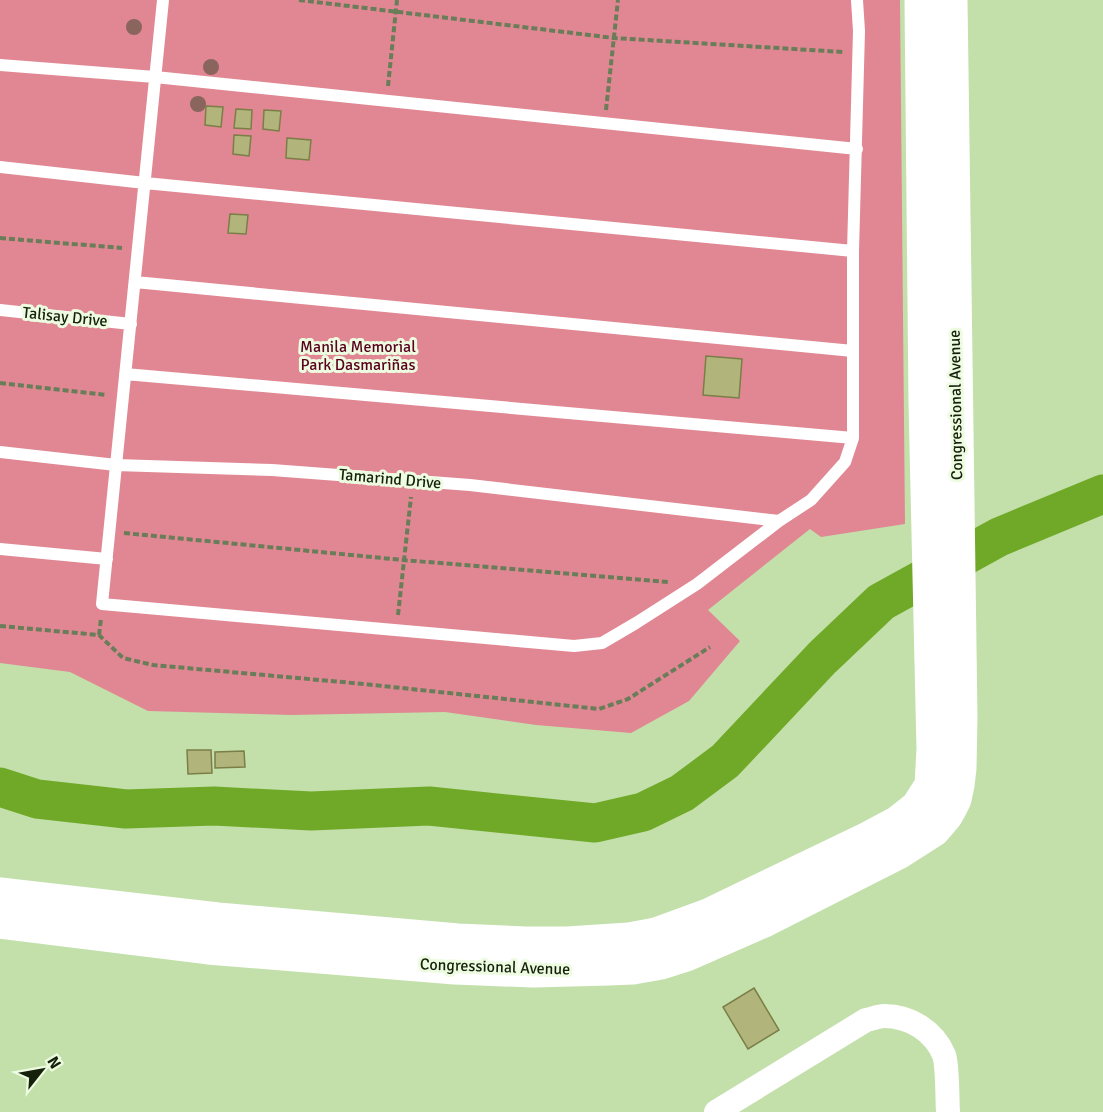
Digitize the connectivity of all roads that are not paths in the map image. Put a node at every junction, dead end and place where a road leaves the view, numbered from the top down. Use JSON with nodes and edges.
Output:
{"nodes":[{"id":1,"x":163,"y":0,"type":"edge"},
{"id":2,"x":857,"y":0,"type":"edge"},
{"id":3,"x":921,"y":0,"type":"edge"},
{"id":4,"x":951,"y":0,"type":"edge"},
{"id":5,"x":0,"y":65,"type":"edge"},
{"id":6,"x":155,"y":77,"type":"junction"},
{"id":7,"x":856,"y":149,"type":"junction"},
{"id":8,"x":0,"y":167,"type":"edge"},
{"id":9,"x":145,"y":183,"type":"junction"},
{"id":10,"x":853,"y":251,"type":"junction"},
{"id":11,"x":135,"y":282,"type":"junction"},
{"id":12,"x":0,"y":310,"type":"edge"},
{"id":13,"x":130,"y":324,"type":"junction"},
{"id":14,"x":853,"y":351,"type":"junction"},
{"id":15,"x":125,"y":374,"type":"junction"},
{"id":16,"x":941,"y":416,"type":"junction"},
{"id":17,"x":853,"y":438,"type":"junction"},
{"id":18,"x":0,"y":452,"type":"edge"},
{"id":19,"x":116,"y":465,"type":"junction"},
{"id":20,"x":779,"y":521,"type":"junction"},
{"id":21,"x":0,"y":549,"type":"edge"},
{"id":22,"x":107,"y":559,"type":"junction"},
{"id":23,"x":947,"y":718,"type":"junction"},
{"id":24,"x":941,"y":797,"type":"junction"},
{"id":25,"x":0,"y":894,"type":"edge"},
{"id":26,"x":0,"y":922,"type":"edge"},
{"id":27,"x":716,"y":1112,"type":"edge"},
{"id":28,"x":948,"y":1112,"type":"edge"}],
"edges":[{"from":1,"to":6,"type":"lane"},
{"from":2,"to":7,"type":"lane"},
{"from":3,"to":16,"type":"main road","name":"Congressional Avenue"},
{"from":4,"to":16,"type":"main road","name":"Congressional Avenue"},
{"from":5,"to":6,"type":"lane"},
{"from":6,"to":7,"type":"lane"},
{"from":6,"to":9,"type":"lane"},
{"from":7,"to":10,"type":"lane"},
{"from":8,"to":9,"type":"lane"},
{"from":9,"to":10,"type":"lane"},
{"from":9,"to":11,"type":"lane"},
{"from":10,"to":14,"type":"lane"},
{"from":11,"to":13,"type":"lane"},
{"from":11,"to":14,"type":"lane"},
{"from":12,"to":13,"type":"lane","name":"Talisay Drive"},
{"from":13,"to":15,"type":"lane"},
{"from":14,"to":17,"type":"lane"},
{"from":15,"to":17,"type":"lane"},
{"from":15,"to":19,"type":"lane"},
{"from":16,"to":23,"type":"main road","name":"Congressional Avenue"},
{"from":17,"to":20,"type":"lane"},
{"from":18,"to":19,"type":"lane","name":"Tamarind Drive"},
{"from":19,"to":20,"type":"lane","name":"Tamarind Drive"},
{"from":19,"to":22,"type":"lane"},
{"from":20,"to":22,"type":"lane"},
{"from":21,"to":22,"type":"lane"},
{"from":23,"to":24,"type":"main road","name":"Congressional Avenue"},
{"from":23,"to":24,"type":"main road","name":"Congressional Avenue"},
{"from":24,"to":25,"type":"main road","name":"Congressional Avenue"},
{"from":24,"to":26,"type":"main road","name":"Congressional Avenue"},
{"from":27,"to":28,"type":"street"}]}
